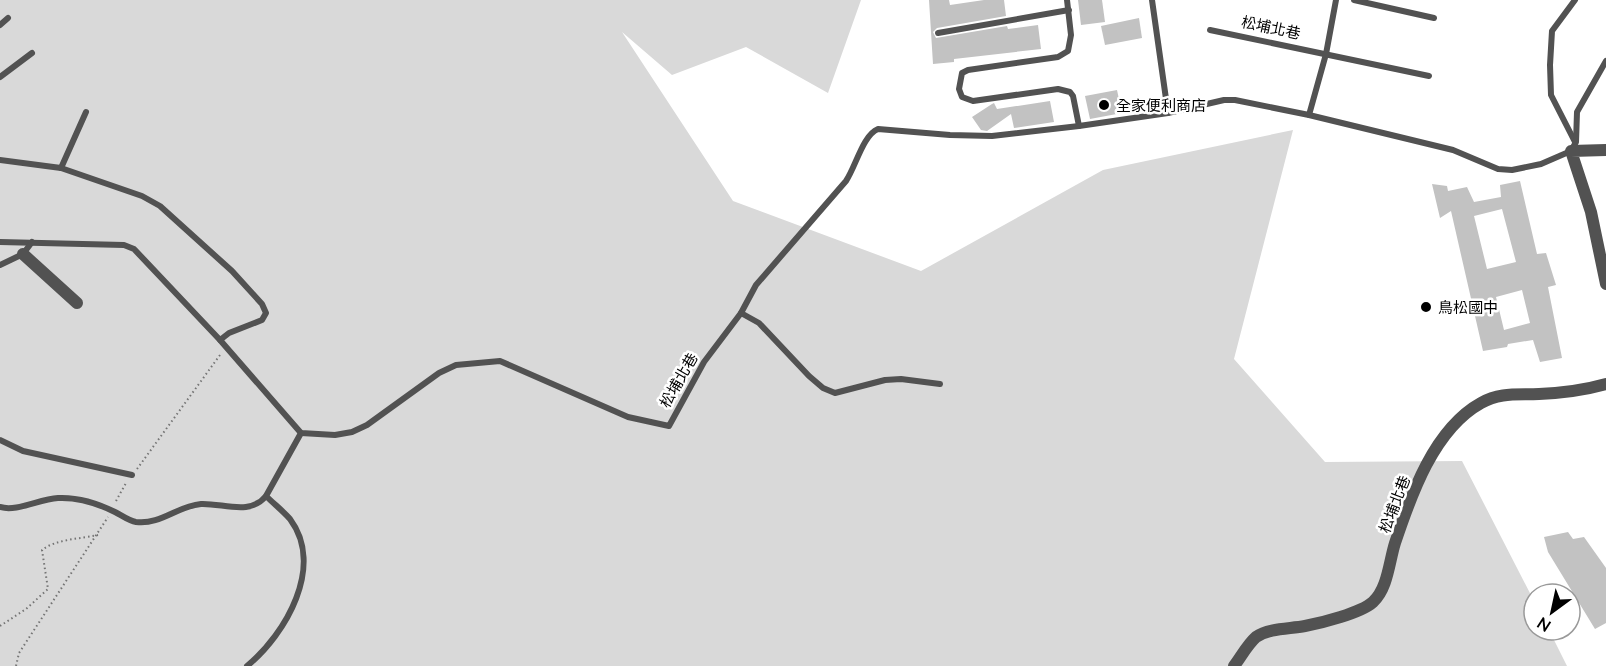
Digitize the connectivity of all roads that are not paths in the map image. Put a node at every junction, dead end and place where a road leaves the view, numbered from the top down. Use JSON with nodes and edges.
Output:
{"nodes":[{"id":1,"x":1067,"y":0,"type":"edge"},
{"id":2,"x":1152,"y":0,"type":"edge"},
{"id":3,"x":1336,"y":0,"type":"edge"},
{"id":4,"x":1354,"y":0,"type":"edge"},
{"id":5,"x":1575,"y":0,"type":"edge"},
{"id":6,"x":1070,"y":10,"type":"junction"},
{"id":7,"x":8,"y":18,"type":"dead end"},
{"id":8,"x":1434,"y":18,"type":"dead end"},
{"id":9,"x":0,"y":26,"type":"edge"},
{"id":10,"x":1210,"y":30,"type":"dead end"},
{"id":11,"x":938,"y":33,"type":"dead end"},
{"id":12,"x":32,"y":53,"type":"dead end"},
{"id":13,"x":1326,"y":54,"type":"junction"},
{"id":14,"x":1606,"y":61,"type":"edge"},
{"id":15,"x":1429,"y":76,"type":"dead end"},
{"id":16,"x":0,"y":77,"type":"edge"},
{"id":17,"x":86,"y":112,"type":"dead end"},
{"id":18,"x":1168,"y":113,"type":"junction"},
{"id":19,"x":1309,"y":115,"type":"junction"},
{"id":20,"x":1079,"y":126,"type":"junction"},
{"id":21,"x":1573,"y":147,"type":"junction"},
{"id":22,"x":1606,"y":150,"type":"edge"},
{"id":23,"x":0,"y":160,"type":"edge"},
{"id":24,"x":61,"y":168,"type":"junction"},
{"id":25,"x":0,"y":242,"type":"edge"},
{"id":26,"x":32,"y":242,"type":"junction"},
{"id":27,"x":22,"y":254,"type":"junction"},
{"id":28,"x":0,"y":265,"type":"edge"},
{"id":29,"x":1606,"y":284,"type":"edge"},
{"id":30,"x":77,"y":303,"type":"dead end"},
{"id":31,"x":741,"y":312,"type":"junction"},
{"id":32,"x":220,"y":340,"type":"junction"},
{"id":33,"x":940,"y":384,"type":"dead end"},
{"id":34,"x":1606,"y":384,"type":"edge"},
{"id":35,"x":301,"y":433,"type":"junction"},
{"id":36,"x":0,"y":440,"type":"edge"},
{"id":37,"x":132,"y":475,"type":"road end"},
{"id":38,"x":266,"y":496,"type":"junction"},
{"id":39,"x":0,"y":507,"type":"edge"},
{"id":40,"x":247,"y":666,"type":"edge"},
{"id":41,"x":1234,"y":666,"type":"edge"}],
"edges":[{"from":1,"to":6,"type":"lane"},
{"from":2,"to":18,"type":"lane"},
{"from":3,"to":13,"type":"lane"},
{"from":4,"to":8,"type":"lane"},
{"from":5,"to":21,"type":"lane"},
{"from":6,"to":11,"type":"lane"},
{"from":6,"to":20,"type":"lane"},
{"from":7,"to":9,"type":"lane"},
{"from":10,"to":13,"type":"lane","name":"松埔北巷"},
{"from":12,"to":16,"type":"lane"},
{"from":13,"to":15,"type":"lane","name":"松埔北巷"},
{"from":13,"to":19,"type":"lane"},
{"from":14,"to":21,"type":"lane"},
{"from":17,"to":24,"type":"lane"},
{"from":18,"to":19,"type":"lane","name":"松埔北巷"},
{"from":18,"to":20,"type":"lane","name":"松埔北巷"},
{"from":19,"to":21,"type":"lane","name":"松埔北巷"},
{"from":20,"to":31,"type":"lane","name":"松埔北巷"},
{"from":21,"to":22,"type":"street","name":"松埔北巷"},
{"from":21,"to":29,"type":"street"},
{"from":23,"to":24,"type":"lane"},
{"from":24,"to":32,"type":"lane"},
{"from":25,"to":26,"type":"lane"},
{"from":26,"to":27,"type":"lane"},
{"from":26,"to":32,"type":"lane"},
{"from":27,"to":28,"type":"lane"},
{"from":27,"to":30,"type":"street"},
{"from":31,"to":33,"type":"lane"},
{"from":31,"to":35,"type":"lane","name":"松埔北巷"},
{"from":32,"to":35,"type":"lane"},
{"from":34,"to":41,"type":"street","name":"松埔北巷"},
{"from":35,"to":38,"type":"lane"},
{"from":36,"to":37,"type":"lane"},
{"from":38,"to":39,"type":"lane"},
{"from":38,"to":40,"type":"lane"}]}
